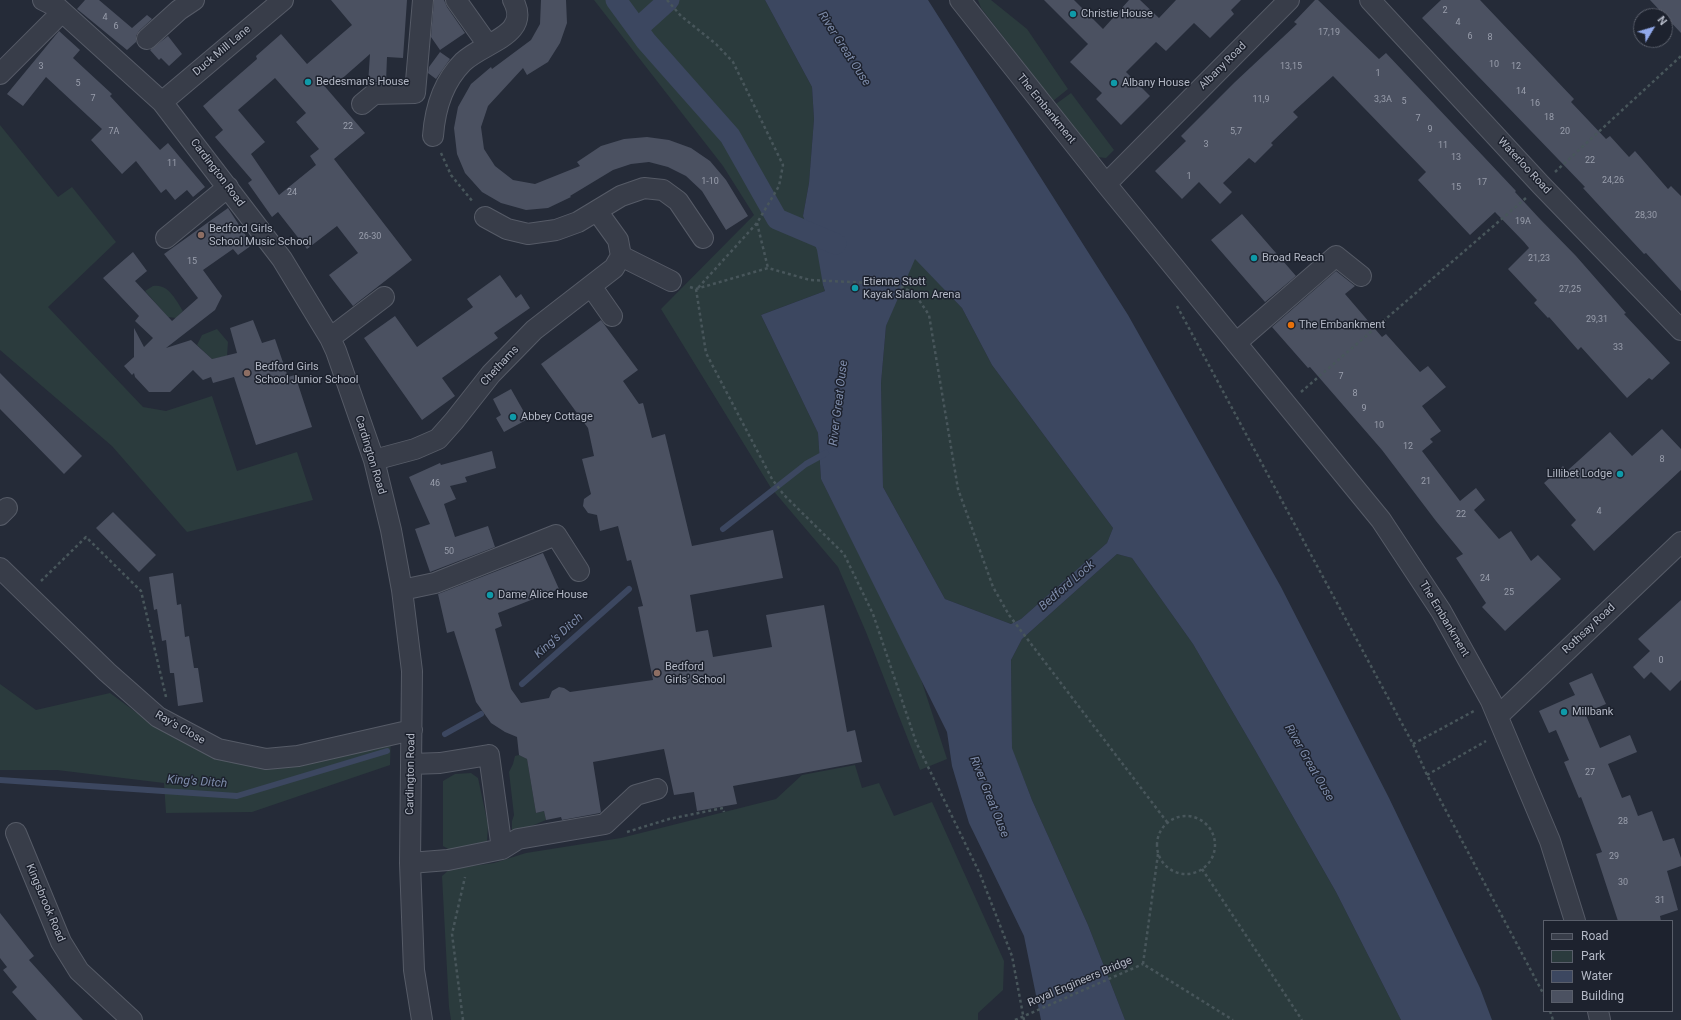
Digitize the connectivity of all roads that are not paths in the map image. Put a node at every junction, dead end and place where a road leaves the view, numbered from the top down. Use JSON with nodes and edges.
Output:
{"nodes":[{"id":1,"x":43,"y":0,"type":"edge"},
{"id":2,"x":194,"y":0,"type":"edge"},
{"id":3,"x":282,"y":0,"type":"edge"},
{"id":4,"x":423,"y":0,"type":"edge"},
{"id":5,"x":456,"y":0,"type":"edge"},
{"id":6,"x":514,"y":0,"type":"edge"},
{"id":7,"x":960,"y":0,"type":"edge"},
{"id":8,"x":1289,"y":0,"type":"edge"},
{"id":9,"x":1370,"y":0,"type":"edge"},
{"id":10,"x":62,"y":12,"type":"junction"},
{"id":11,"x":147,"y":39,"type":"dead end"},
{"id":12,"x":488,"y":45,"type":"junction"},
{"id":13,"x":0,"y":74,"type":"edge"},
{"id":14,"x":162,"y":102,"type":"junction"},
{"id":15,"x":362,"y":104,"type":"dead end"},
{"id":16,"x":433,"y":136,"type":"road end"},
{"id":17,"x":1106,"y":184,"type":"junction"},
{"id":18,"x":228,"y":187,"type":"junction"},
{"id":19,"x":597,"y":211,"type":"junction"},
{"id":20,"x":485,"y":217,"type":"road end"},
{"id":21,"x":166,"y":238,"type":"dead end"},
{"id":22,"x":703,"y":238,"type":"dead end"},
{"id":23,"x":621,"y":256,"type":"junction"},
{"id":24,"x":1362,"y":276,"type":"dead end"},
{"id":25,"x":671,"y":281,"type":"dead end"},
{"id":26,"x":591,"y":286,"type":"junction"},
{"id":27,"x":384,"y":297,"type":"dead end"},
{"id":28,"x":612,"y":316,"type":"dead end"},
{"id":29,"x":1681,"y":330,"type":"edge"},
{"id":30,"x":330,"y":338,"type":"junction"},
{"id":31,"x":1236,"y":343,"type":"junction"},
{"id":32,"x":374,"y":460,"type":"junction"},
{"id":33,"x":1681,"y":542,"type":"edge"},
{"id":34,"x":0,"y":568,"type":"edge"},
{"id":35,"x":579,"y":571,"type":"dead end"},
{"id":36,"x":402,"y":590,"type":"junction"},
{"id":37,"x":1498,"y":716,"type":"junction"},
{"id":38,"x":412,"y":730,"type":"junction"},
{"id":39,"x":411,"y":764,"type":"junction"},
{"id":40,"x":657,"y":788,"type":"dead end"},
{"id":41,"x":16,"y":833,"type":"dead end"},
{"id":42,"x":502,"y":849,"type":"junction"},
{"id":43,"x":410,"y":863,"type":"junction"},
{"id":44,"x":1576,"y":920,"type":"edge"},
{"id":45,"x":132,"y":1020,"type":"edge"},
{"id":46,"x":422,"y":1020,"type":"edge"}],
"edges":[{"from":1,"to":10,"type":"street","name":"Cardington Road"},
{"from":2,"to":11,"type":"street"},
{"from":3,"to":14,"type":"street","name":"Duck Mill Lane"},
{"from":4,"to":15,"type":"street"},
{"from":5,"to":12,"type":"street"},
{"from":6,"to":12,"type":"street"},
{"from":7,"to":17,"type":"street","name":"The Embankment"},
{"from":8,"to":17,"type":"street","name":"Albany Road"},
{"from":9,"to":29,"type":"street","name":"Waterloo Road"},
{"from":10,"to":13,"type":"street"},
{"from":10,"to":14,"type":"street","name":"Cardington Road"},
{"from":12,"to":16,"type":"street"},
{"from":14,"to":18,"type":"street","name":"Cardington Road"},
{"from":17,"to":31,"type":"street","name":"The Embankment"},
{"from":18,"to":21,"type":"street"},
{"from":18,"to":30,"type":"street","name":"Cardington Road"},
{"from":19,"to":20,"type":"street"},
{"from":19,"to":22,"type":"street"},
{"from":19,"to":23,"type":"street"},
{"from":23,"to":25,"type":"street"},
{"from":23,"to":26,"type":"street","name":"Chethams"},
{"from":24,"to":31,"type":"street"},
{"from":26,"to":28,"type":"street"},
{"from":26,"to":32,"type":"street","name":"Chethams"},
{"from":27,"to":30,"type":"street"},
{"from":30,"to":32,"type":"street","name":"Cardington Road"},
{"from":31,"to":37,"type":"street","name":"The Embankment"},
{"from":32,"to":36,"type":"street","name":"Cardington Road"},
{"from":33,"to":37,"type":"street","name":"Rothsay Road"},
{"from":34,"to":38,"type":"street","name":"Ray's Close"},
{"from":35,"to":36,"type":"street"},
{"from":36,"to":38,"type":"street","name":"Cardington Road"},
{"from":37,"to":44,"type":"street","name":"The Embankment"},
{"from":38,"to":39,"type":"street","name":"Cardington Road"},
{"from":39,"to":42,"type":"street"},
{"from":39,"to":43,"type":"street","name":"Cardington Road"},
{"from":40,"to":42,"type":"street"},
{"from":41,"to":45,"type":"street","name":"Kingsbrook Road"},
{"from":42,"to":43,"type":"street"},
{"from":43,"to":46,"type":"street","name":"Cardington Road"}]}
